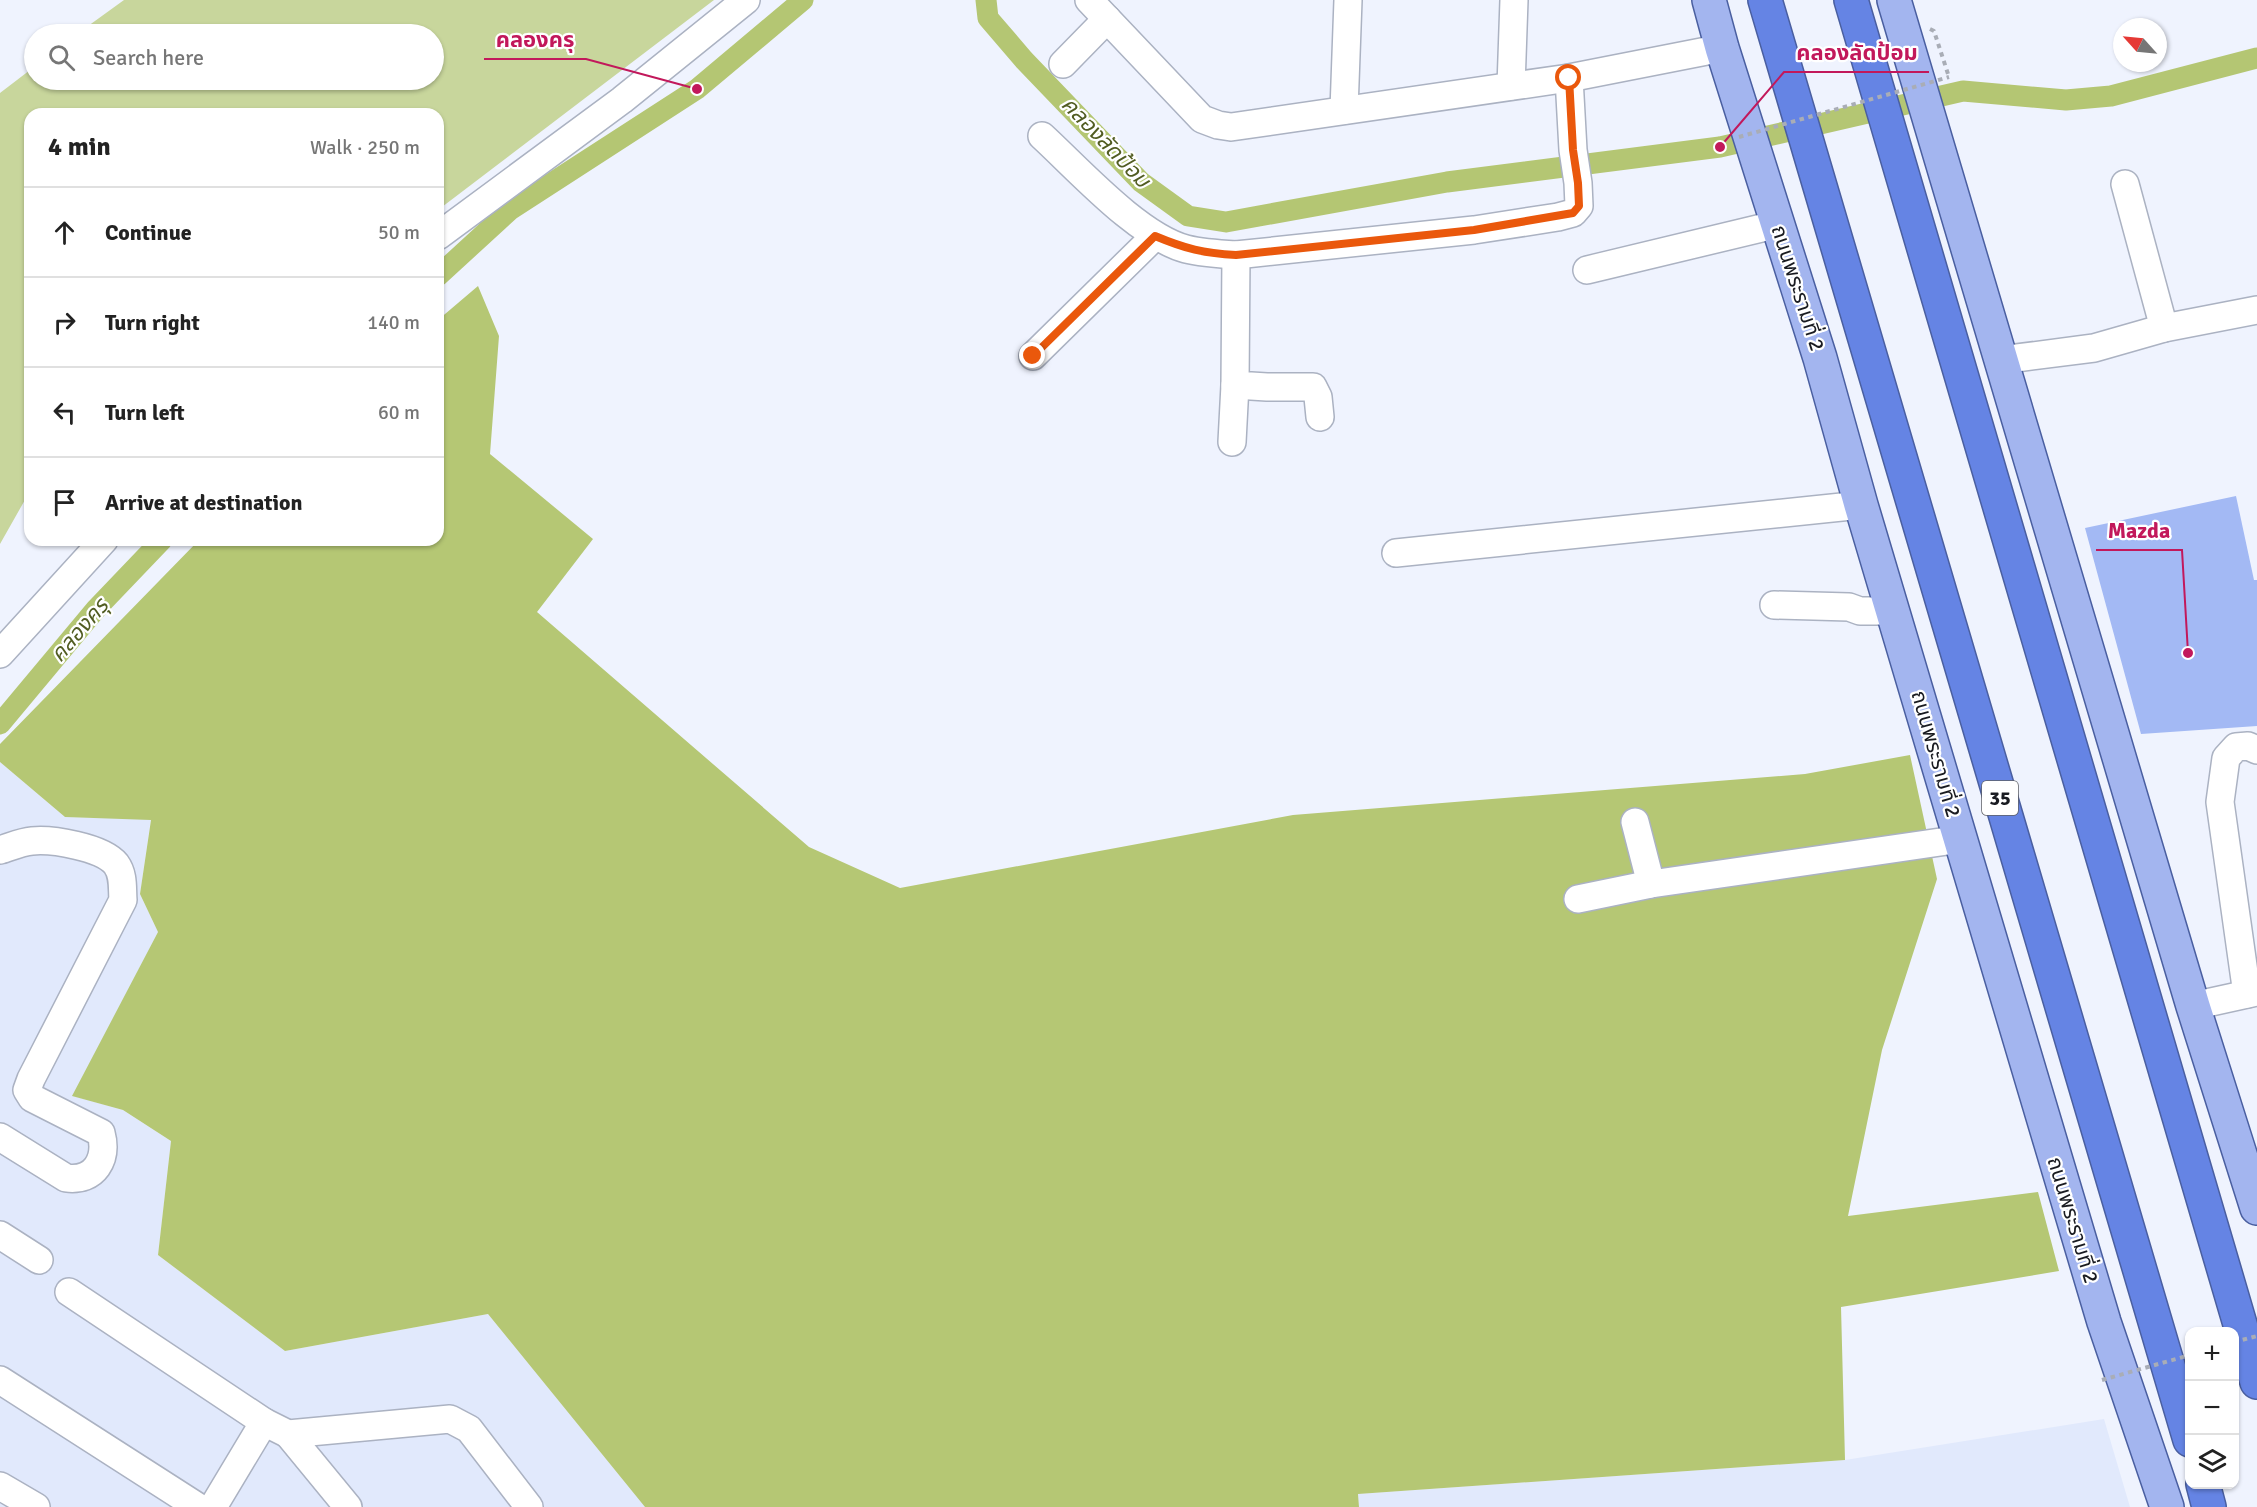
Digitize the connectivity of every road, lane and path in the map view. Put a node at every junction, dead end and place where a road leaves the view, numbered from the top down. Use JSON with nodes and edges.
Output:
{"nodes":[{"id":1,"x":746,"y":0,"type":"edge"},
{"id":2,"x":1089,"y":0,"type":"edge"},
{"id":3,"x":1348,"y":0,"type":"edge"},
{"id":4,"x":1514,"y":0,"type":"edge"},
{"id":5,"x":1709,"y":0,"type":"edge"},
{"id":6,"x":1765,"y":0,"type":"edge"},
{"id":7,"x":1852,"y":0,"type":"edge"},
{"id":8,"x":1894,"y":0,"type":"edge"},
{"id":9,"x":1107,"y":19,"type":"junction"},
{"id":10,"x":1722,"y":48,"type":"junction"},
{"id":11,"x":1063,"y":64,"type":"dead end"},
{"id":12,"x":1950,"y":77,"type":"dead end"},
{"id":13,"x":1569,"y":78,"type":"junction"},
{"id":14,"x":1511,"y":86,"type":"junction"},
{"id":15,"x":1344,"y":110,"type":"junction"},
{"id":16,"x":1042,"y":135,"type":"dead end"},
{"id":17,"x":1739,"y":137,"type":"dead end"},
{"id":18,"x":2126,"y":184,"type":"dead end"},
{"id":19,"x":1778,"y":224,"type":"junction"},
{"id":20,"x":444,"y":232,"type":"edge"},
{"id":21,"x":1155,"y":236,"type":"junction"},
{"id":22,"x":1236,"y":255,"type":"junction"},
{"id":23,"x":1587,"y":270,"type":"dead end"},
{"id":24,"x":2257,"y":310,"type":"edge"},
{"id":25,"x":2164,"y":328,"type":"junction"},
{"id":26,"x":1033,"y":356,"type":"dead end"},
{"id":27,"x":2001,"y":360,"type":"junction"},
{"id":28,"x":1235,"y":385,"type":"junction"},
{"id":29,"x":1320,"y":417,"type":"dead end"},
{"id":30,"x":1232,"y":442,"type":"dead end"},
{"id":31,"x":1861,"y":506,"type":"junction"},
{"id":32,"x":99,"y":546,"type":"edge"},
{"id":33,"x":1396,"y":553,"type":"dead end"},
{"id":34,"x":1774,"y":605,"type":"dead end"},
{"id":35,"x":1894,"y":611,"type":"junction"},
{"id":36,"x":0,"y":654,"type":"edge"},
{"id":37,"x":2257,"y":750,"type":"edge"},
{"id":38,"x":1635,"y":822,"type":"dead end"},
{"id":39,"x":1961,"y":839,"type":"junction"},
{"id":40,"x":0,"y":850,"type":"edge"},
{"id":41,"x":1652,"y":884,"type":"junction"},
{"id":42,"x":1578,"y":899,"type":"dead end"},
{"id":43,"x":2252,"y":993,"type":"edge"},
{"id":44,"x":2193,"y":1006,"type":"junction"},
{"id":45,"x":0,"y":1137,"type":"edge"},
{"id":46,"x":2257,"y":1208,"type":"edge"},
{"id":47,"x":0,"y":1235,"type":"edge"},
{"id":48,"x":39,"y":1260,"type":"dead end"},
{"id":49,"x":69,"y":1292,"type":"dead end"},
{"id":50,"x":2257,"y":1336,"type":"edge"},
{"id":51,"x":2239,"y":1341,"type":"edge"},
{"id":52,"x":2185,"y":1356,"type":"edge"},
{"id":53,"x":0,"y":1380,"type":"edge"},
{"id":54,"x":2102,"y":1380,"type":"dead end"},
{"id":55,"x":2257,"y":1382,"type":"edge"},
{"id":56,"x":264,"y":1422,"type":"junction"},
{"id":57,"x":288,"y":1434,"type":"junction"},
{"id":58,"x":2189,"y":1435,"type":"edge"},
{"id":59,"x":0,"y":1486,"type":"edge"},
{"id":60,"x":2204,"y":1489,"type":"edge"},
{"id":61,"x":36,"y":1507,"type":"edge"},
{"id":62,"x":198,"y":1507,"type":"edge"},
{"id":63,"x":213,"y":1507,"type":"edge"},
{"id":64,"x":348,"y":1507,"type":"edge"},
{"id":65,"x":529,"y":1507,"type":"edge"},
{"id":66,"x":2166,"y":1507,"type":"edge"},
{"id":67,"x":2209,"y":1507,"type":"edge"}],
"edges":[{"from":1,"to":20,"type":"street"},
{"from":2,"to":9,"type":"street"},
{"from":3,"to":15,"type":"street"},
{"from":4,"to":14,"type":"street"},
{"from":5,"to":10,"type":"main road","name":"ถนนพระรามที่ 2","number":"35"},
{"from":6,"to":58,"type":"highway","number":"35"},
{"from":7,"to":55,"type":"highway"},
{"from":8,"to":27,"type":"main road"},
{"from":9,"to":11,"type":"street"},
{"from":9,"to":15,"type":"street"},
{"from":10,"to":13,"type":"street"},
{"from":10,"to":19,"type":"main road","name":"ถนนพระรามที่ 2","number":"35"},
{"from":12,"to":17,"type":"path","bridge":true},
{"from":13,"to":14,"type":"street"},
{"from":13,"to":22,"type":"street"},
{"from":14,"to":15,"type":"street"},
{"from":16,"to":21,"type":"street"},
{"from":18,"to":25,"type":"street"},
{"from":19,"to":23,"type":"street"},
{"from":19,"to":31,"type":"main road","name":"ถนนพระรามที่ 2","number":"35"},
{"from":21,"to":22,"type":"street"},
{"from":21,"to":26,"type":"street"},
{"from":22,"to":28,"type":"street"},
{"from":24,"to":25,"type":"street"},
{"from":25,"to":27,"type":"street"},
{"from":27,"to":44,"type":"main road"},
{"from":28,"to":29,"type":"street"},
{"from":28,"to":30,"type":"street"},
{"from":31,"to":33,"type":"street"},
{"from":31,"to":35,"type":"main road","name":"ถนนพระรามที่ 2","number":"35"},
{"from":32,"to":36,"type":"street"},
{"from":34,"to":35,"type":"street"},
{"from":35,"to":39,"type":"main road","name":"ถนนพระรามที่ 2","number":"35"},
{"from":37,"to":43,"type":"street"},
{"from":38,"to":41,"type":"street"},
{"from":39,"to":41,"type":"street"},
{"from":39,"to":66,"type":"main road","name":"ถนนพระรามที่ 2","number":"35"},
{"from":40,"to":45,"type":"street"},
{"from":41,"to":42,"type":"street"},
{"from":43,"to":44,"type":"street"},
{"from":44,"to":46,"type":"main road"},
{"from":47,"to":48,"type":"street"},
{"from":49,"to":56,"type":"street"},
{"from":50,"to":51,"type":"path","bridge":true},
{"from":52,"to":54,"type":"path","bridge":true},
{"from":53,"to":62,"type":"street"},
{"from":56,"to":57,"type":"street"},
{"from":56,"to":63,"type":"street"},
{"from":57,"to":64,"type":"street"},
{"from":57,"to":65,"type":"street"},
{"from":59,"to":61,"type":"street"},
{"from":60,"to":67,"type":"highway"}]}
